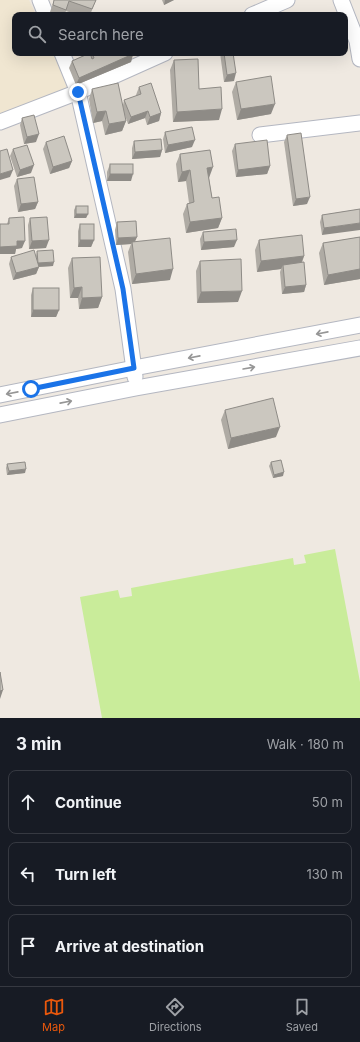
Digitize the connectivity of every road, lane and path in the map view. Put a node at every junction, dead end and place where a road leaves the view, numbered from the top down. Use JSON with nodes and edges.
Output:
{"nodes":[{"id":1,"x":40,"y":0,"type":"edge"},
{"id":2,"x":287,"y":0,"type":"edge"},
{"id":3,"x":342,"y":0,"type":"edge"},
{"id":4,"x":45,"y":12,"type":"edge"},
{"id":5,"x":259,"y":12,"type":"edge"},
{"id":6,"x":346,"y":12,"type":"edge"},
{"id":7,"x":348,"y":16,"type":"edge"},
{"id":8,"x":63,"y":56,"type":"edge"},
{"id":9,"x":158,"y":56,"type":"edge"},
{"id":10,"x":360,"y":59,"type":"edge"},
{"id":11,"x":78,"y":92,"type":"junction"},
{"id":12,"x":0,"y":122,"type":"edge"},
{"id":13,"x":360,"y":123,"type":"edge"},
{"id":14,"x":260,"y":135,"type":"dead end"},
{"id":15,"x":360,"y":325,"type":"edge"},
{"id":16,"x":360,"y":348,"type":"edge"},
{"id":17,"x":134,"y":368,"type":"junction"},
{"id":18,"x":136,"y":388,"type":"junction"},
{"id":19,"x":0,"y":395,"type":"edge"},
{"id":20,"x":0,"y":415,"type":"edge"}],
"edges":[{"from":1,"to":4,"type":"street"},
{"from":2,"to":5,"type":"street"},
{"from":3,"to":6,"type":"street"},
{"from":7,"to":10,"type":"street"},
{"from":8,"to":11,"type":"street"},
{"from":9,"to":11,"type":"street"},
{"from":11,"to":12,"type":"street"},
{"from":11,"to":17,"type":"street"},
{"from":13,"to":14,"type":"street"},
{"from":15,"to":17,"type":"street","one_way":true},
{"from":18,"to":16,"type":"street","one_way":true},
{"from":17,"to":18,"type":"street"},
{"from":17,"to":19,"type":"street","one_way":true},
{"from":20,"to":18,"type":"street","one_way":true}]}
